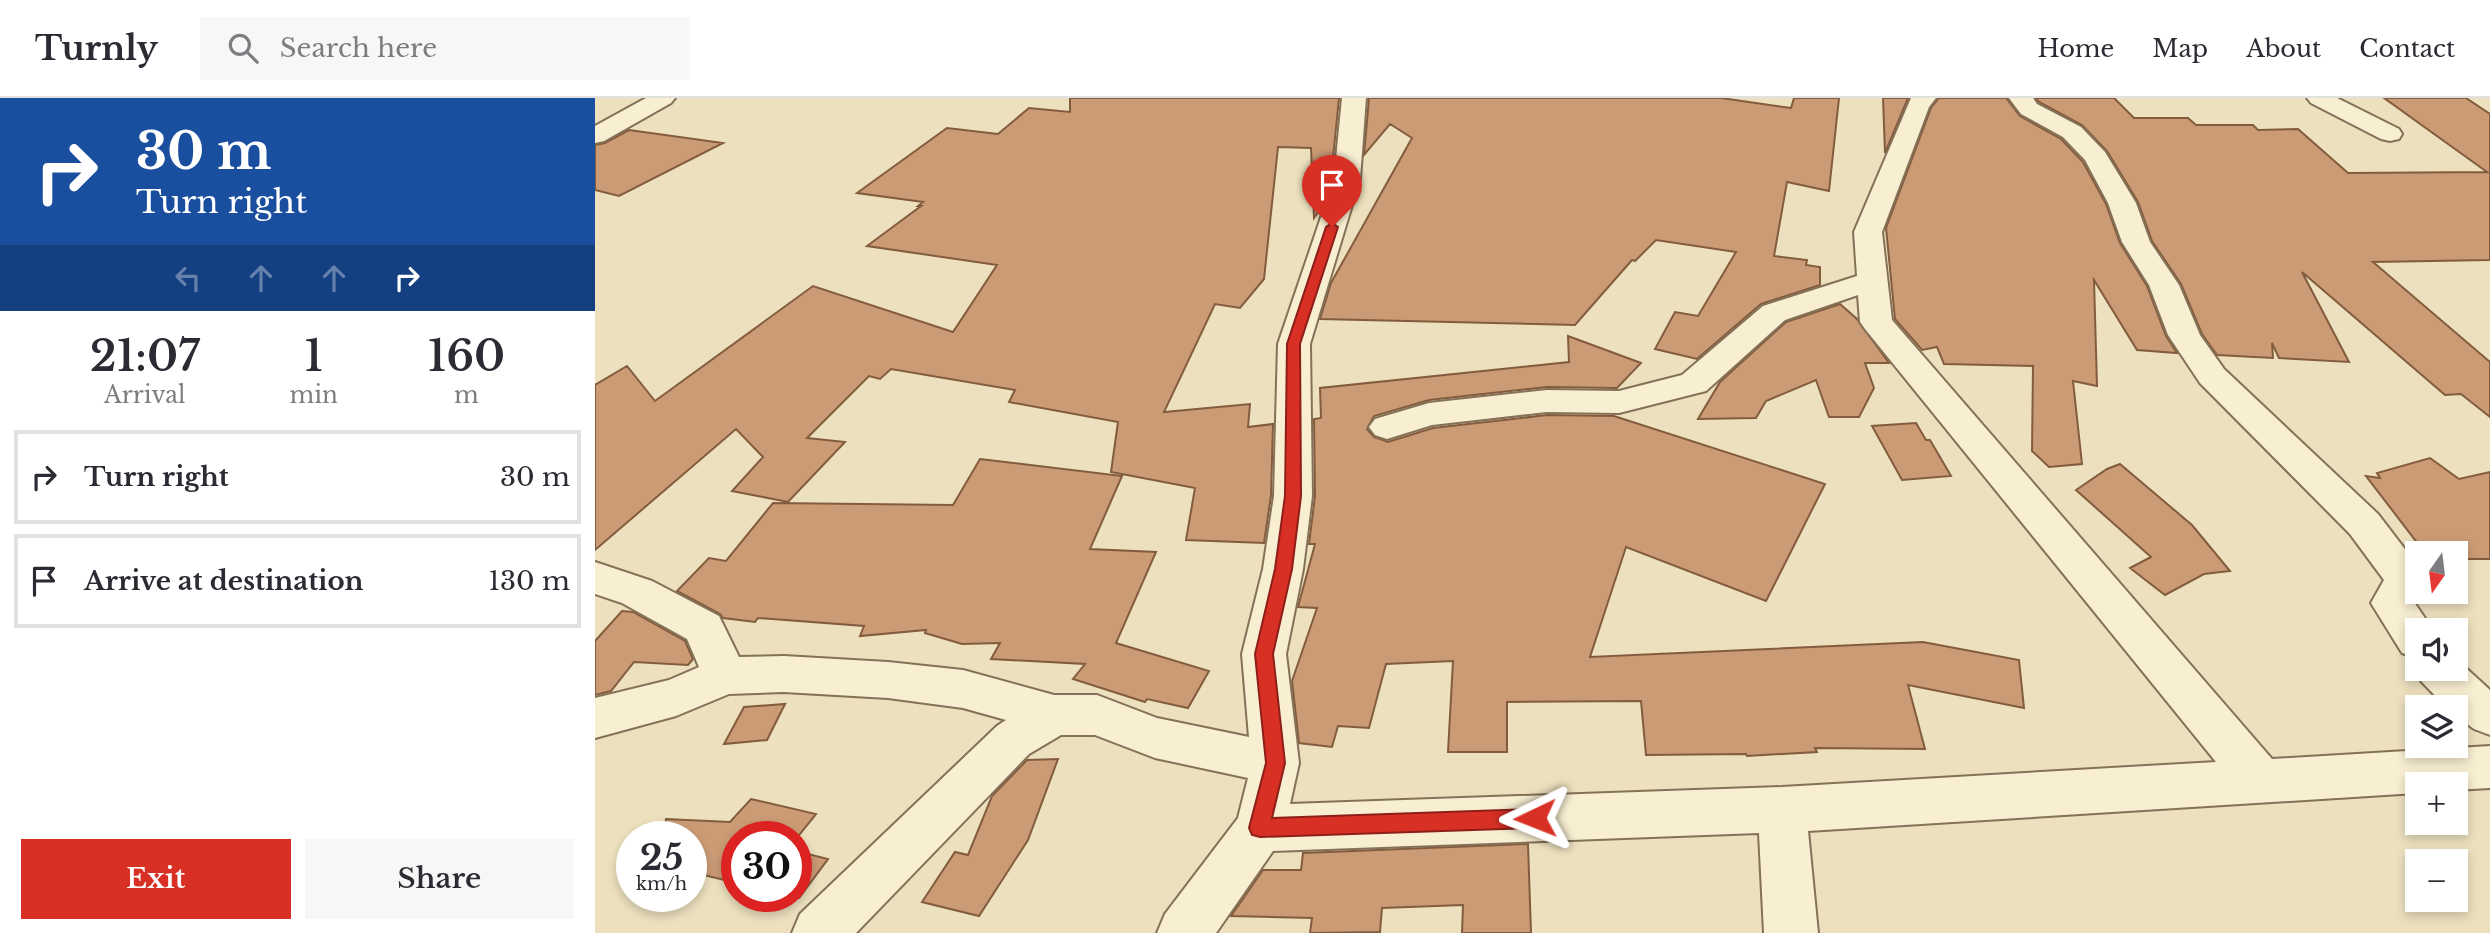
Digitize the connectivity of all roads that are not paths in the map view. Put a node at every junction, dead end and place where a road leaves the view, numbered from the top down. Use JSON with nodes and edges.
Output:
{"nodes":[{"id":1,"x":663,"y":98,"type":"edge"},
{"id":2,"x":1354,"y":98,"type":"edge"},
{"id":3,"x":1924,"y":98,"type":"edge"},
{"id":4,"x":2021,"y":98,"type":"edge"},
{"id":5,"x":2319,"y":98,"type":"edge"},
{"id":6,"x":2390,"y":134,"type":"dead end"},
{"id":7,"x":595,"y":136,"type":"edge"},
{"id":8,"x":1871,"y":281,"type":"junction"},
{"id":9,"x":1387,"y":427,"type":"dead end"},
{"id":10,"x":595,"y":578,"type":"edge"},
{"id":11,"x":2405,"y":623,"type":"edge"},
{"id":12,"x":725,"y":676,"type":"junction"},
{"id":13,"x":2450,"y":681,"type":"edge"},
{"id":14,"x":1054,"y":715,"type":"junction"},
{"id":15,"x":2490,"y":715,"type":"edge"},
{"id":16,"x":595,"y":718,"type":"edge"},
{"id":17,"x":1276,"y":763,"type":"junction"},
{"id":18,"x":2490,"y":767,"type":"edge"},
{"id":19,"x":2262,"y":782,"type":"junction"},
{"id":20,"x":1782,"y":810,"type":"junction"},
{"id":21,"x":1260,"y":828,"type":"junction"},
{"id":22,"x":819,"y":933,"type":"edge"},
{"id":23,"x":1184,"y":933,"type":"edge"},
{"id":24,"x":1791,"y":933,"type":"edge"}],
"edges":[{"from":1,"to":7,"type":"street"},
{"from":2,"to":17,"type":"street"},
{"from":3,"to":8,"type":"street"},
{"from":4,"to":11,"type":"street"},
{"from":5,"to":6,"type":"street"},
{"from":8,"to":9,"type":"street"},
{"from":8,"to":19,"type":"street"},
{"from":10,"to":12,"type":"street"},
{"from":12,"to":14,"type":"street"},
{"from":12,"to":16,"type":"street"},
{"from":13,"to":15,"type":"street"},
{"from":14,"to":17,"type":"street"},
{"from":14,"to":22,"type":"street"},
{"from":17,"to":21,"type":"street"},
{"from":18,"to":19,"type":"street"},
{"from":19,"to":20,"type":"street"},
{"from":20,"to":21,"type":"street"},
{"from":20,"to":24,"type":"street"},
{"from":21,"to":23,"type":"street"}]}
